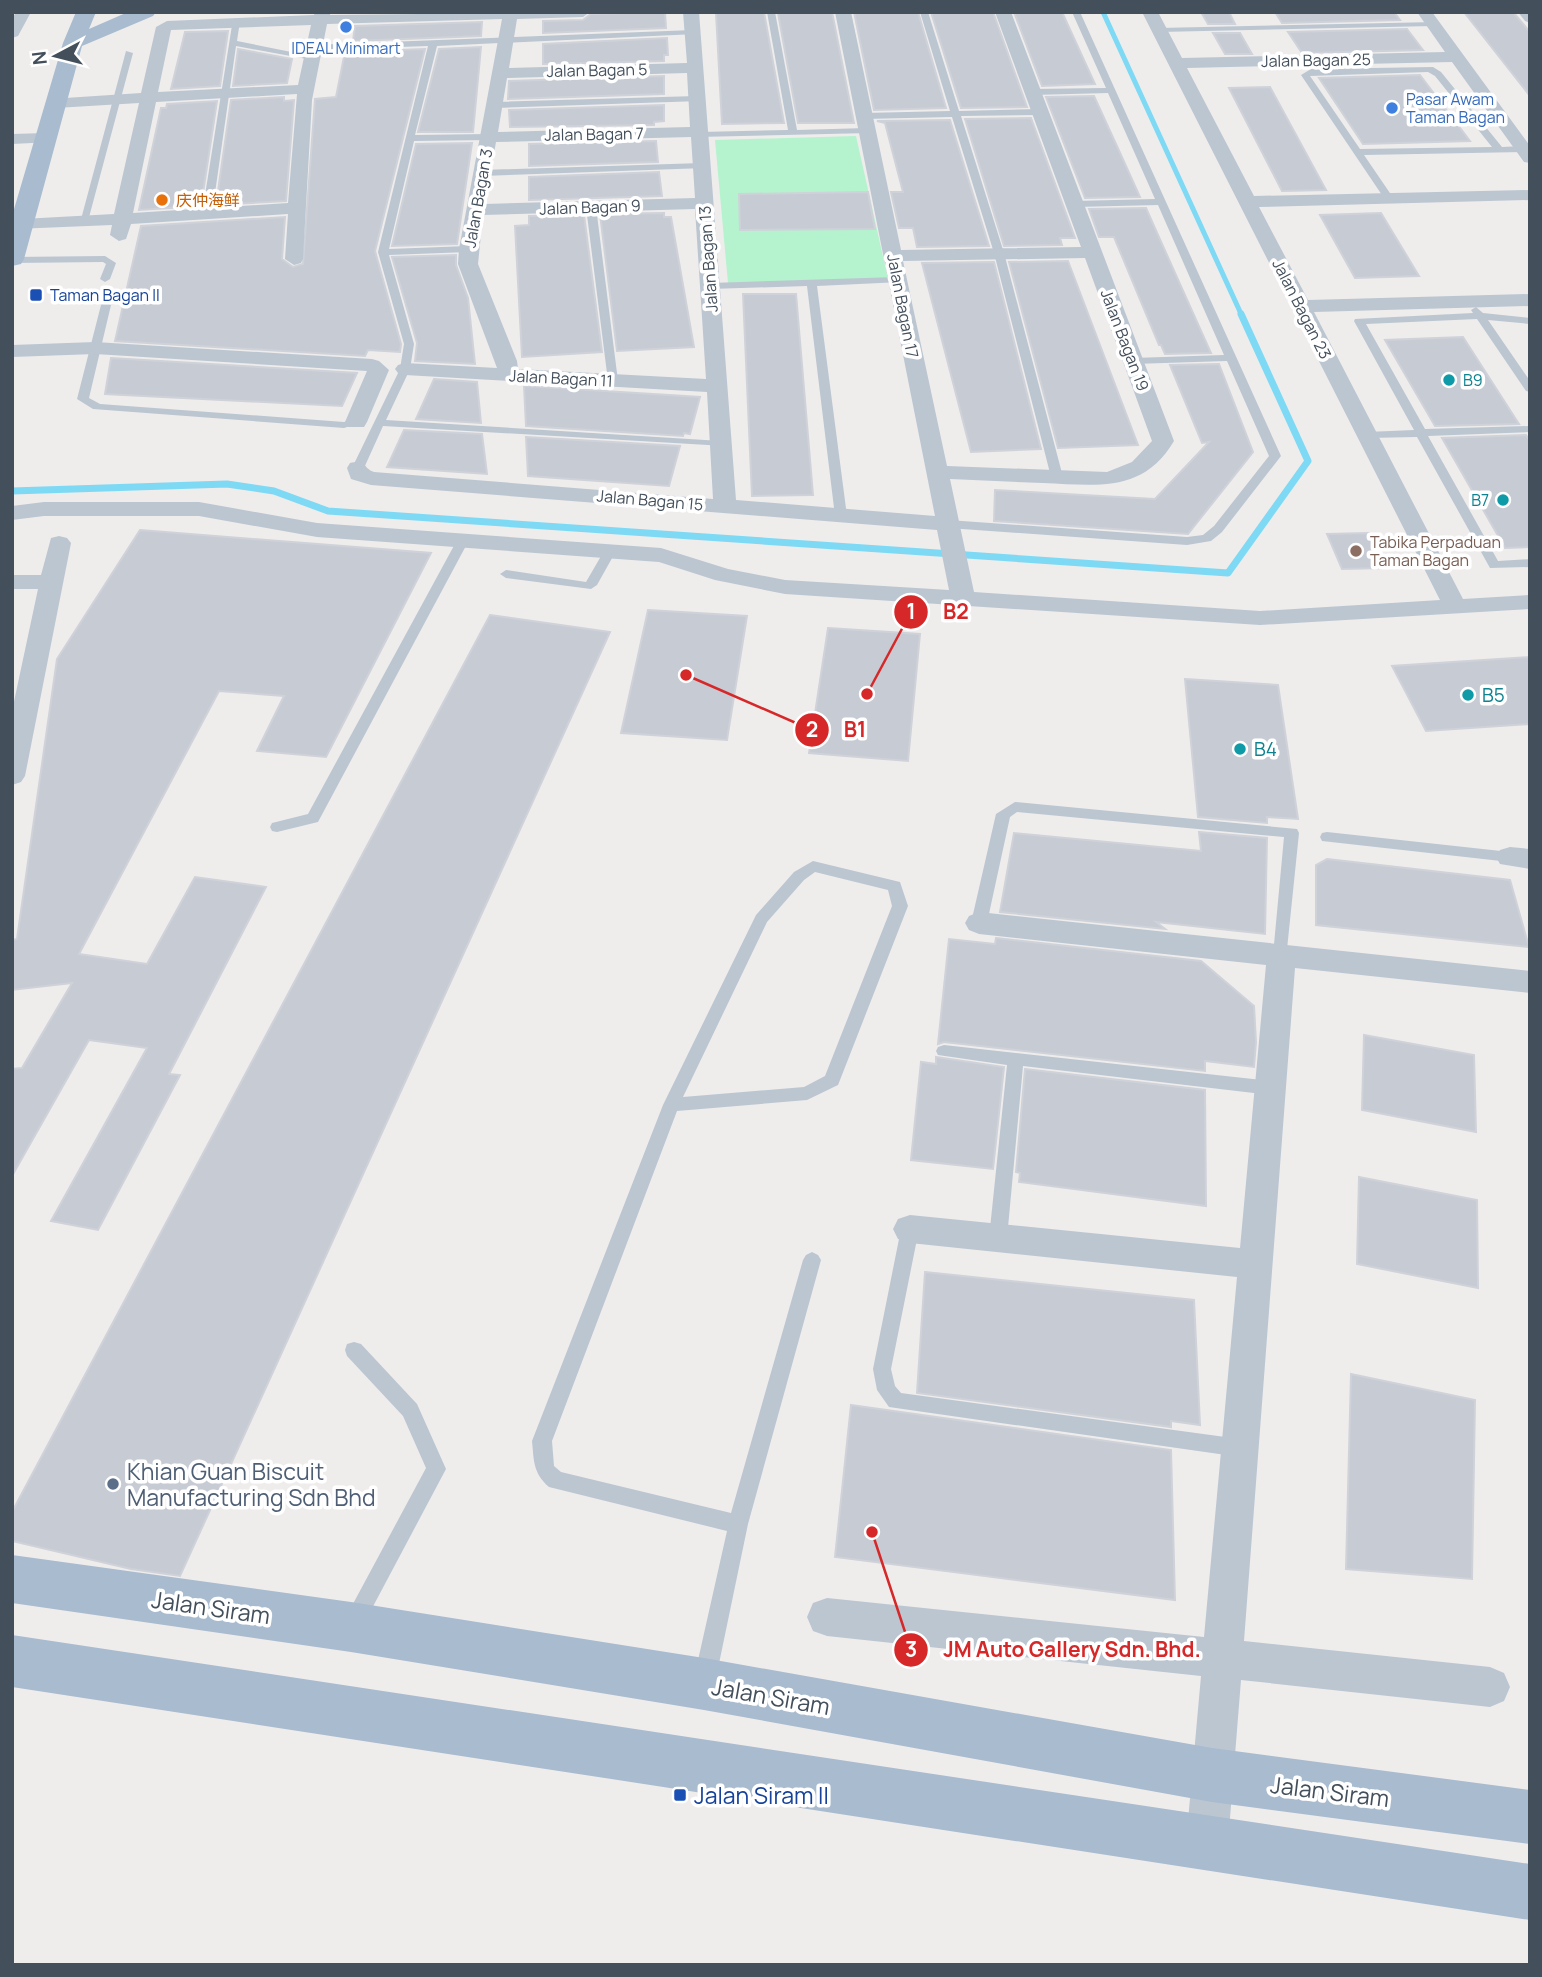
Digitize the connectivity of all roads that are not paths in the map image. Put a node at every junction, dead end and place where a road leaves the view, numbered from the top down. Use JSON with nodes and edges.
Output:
{"nodes":[{"id":1,"x":24,"y":12,"type":"edge"},
{"id":2,"x":86,"y":12,"type":"edge"},
{"id":3,"x":146,"y":12,"type":"edge"},
{"id":4,"x":583,"y":12,"type":"edge"},
{"id":5,"x":691,"y":12,"type":"edge"},
{"id":6,"x":771,"y":12,"type":"edge"},
{"id":7,"x":843,"y":12,"type":"edge"},
{"id":8,"x":924,"y":12,"type":"edge"},
{"id":9,"x":1003,"y":12,"type":"edge"},
{"id":10,"x":1076,"y":12,"type":"edge"},
{"id":11,"x":510,"y":15,"type":"junction"},
{"id":12,"x":322,"y":16,"type":"edge"},
{"id":13,"x":1429,"y":18,"type":"edge"},
{"id":14,"x":236,"y":21,"type":"junction"},
{"id":15,"x":1155,"y":21,"type":"edge"},
{"id":16,"x":12,"y":33,"type":"edge"},
{"id":17,"x":693,"y":33,"type":"junction"},
{"id":18,"x":505,"y":41,"type":"junction"},
{"id":19,"x":73,"y":43,"type":"junction"},
{"id":20,"x":234,"y":43,"type":"junction"},
{"id":21,"x":433,"y":43,"type":"junction"},
{"id":22,"x":313,"y":52,"type":"junction"},
{"id":23,"x":129,"y":53,"type":"dead end"},
{"id":24,"x":1457,"y":57,"type":"junction"},
{"id":25,"x":1176,"y":63,"type":"junction"},
{"id":26,"x":695,"y":68,"type":"junction"},
{"id":27,"x":500,"y":73,"type":"junction"},
{"id":28,"x":306,"y":89,"type":"junction"},
{"id":29,"x":1111,"y":90,"type":"junction"},
{"id":30,"x":1033,"y":92,"type":"junction"},
{"id":31,"x":225,"y":93,"type":"junction"},
{"id":32,"x":147,"y":97,"type":"junction"},
{"id":33,"x":117,"y":99,"type":"junction"},
{"id":34,"x":697,"y":99,"type":"junction"},
{"id":35,"x":56,"y":103,"type":"junction"},
{"id":36,"x":494,"y":105,"type":"junction"},
{"id":37,"x":1040,"y":112,"type":"junction"},
{"id":38,"x":954,"y":114,"type":"junction"},
{"id":39,"x":866,"y":124,"type":"junction"},
{"id":40,"x":700,"y":133,"type":"junction"},
{"id":41,"x":793,"y":133,"type":"junction"},
{"id":42,"x":488,"y":137,"type":"junction"},
{"id":43,"x":46,"y":138,"type":"junction"},
{"id":44,"x":410,"y":138,"type":"junction"},
{"id":45,"x":12,"y":139,"type":"edge"},
{"id":46,"x":1499,"y":149,"type":"junction"},
{"id":47,"x":1359,"y":152,"type":"junction"},
{"id":48,"x":1527,"y":152,"type":"edge"},
{"id":49,"x":702,"y":166,"type":"junction"},
{"id":50,"x":482,"y":173,"type":"junction"},
{"id":51,"x":1530,"y":195,"type":"edge"},
{"id":52,"x":1389,"y":199,"type":"junction"},
{"id":53,"x":1161,"y":202,"type":"junction"},
{"id":54,"x":1247,"y":202,"type":"junction"},
{"id":55,"x":705,"y":203,"type":"junction"},
{"id":56,"x":1075,"y":204,"type":"junction"},
{"id":57,"x":591,"y":207,"type":"junction"},
{"id":58,"x":298,"y":208,"type":"junction"},
{"id":59,"x":475,"y":209,"type":"junction"},
{"id":60,"x":206,"y":214,"type":"junction"},
{"id":61,"x":20,"y":217,"type":"edge"},
{"id":62,"x":83,"y":221,"type":"junction"},
{"id":63,"x":121,"y":227,"type":"junction"},
{"id":64,"x":468,"y":249,"type":"junction"},
{"id":65,"x":383,"y":252,"type":"junction"},
{"id":66,"x":1093,"y":252,"type":"junction"},
{"id":67,"x":999,"y":254,"type":"junction"},
{"id":68,"x":893,"y":256,"type":"junction"},
{"id":69,"x":293,"y":259,"type":"dead end"},
{"id":70,"x":12,"y":260,"type":"edge"},
{"id":71,"x":105,"y":279,"type":"dead end"},
{"id":72,"x":897,"y":280,"type":"junction"},
{"id":73,"x":812,"y":284,"type":"junction"},
{"id":74,"x":710,"y":286,"type":"junction"},
{"id":75,"x":1530,"y":300,"type":"edge"},
{"id":76,"x":106,"y":305,"type":"dead end"},
{"id":77,"x":1299,"y":306,"type":"junction"},
{"id":78,"x":1475,"y":309,"type":"junction"},
{"id":79,"x":1530,"y":321,"type":"edge"},
{"id":80,"x":95,"y":348,"type":"junction"},
{"id":81,"x":12,"y":351,"type":"edge"},
{"id":82,"x":1230,"y":358,"type":"junction"},
{"id":83,"x":1133,"y":360,"type":"junction"},
{"id":84,"x":405,"y":369,"type":"junction"},
{"id":85,"x":508,"y":375,"type":"junction"},
{"id":86,"x":613,"y":381,"type":"junction"},
{"id":87,"x":717,"y":386,"type":"junction"},
{"id":88,"x":1530,"y":389,"type":"edge"},
{"id":89,"x":356,"y":422,"type":"joint"},
{"id":90,"x":382,"y":423,"type":"junction"},
{"id":91,"x":1530,"y":429,"type":"edge"},
{"id":92,"x":1421,"y":433,"type":"junction"},
{"id":93,"x":1367,"y":435,"type":"junction"},
{"id":94,"x":721,"y":443,"type":"junction"},
{"id":95,"x":358,"y":468,"type":"joint"},
{"id":96,"x":937,"y":472,"type":"junction"},
{"id":97,"x":1057,"y":477,"type":"junction"},
{"id":98,"x":725,"y":506,"type":"junction"},
{"id":99,"x":12,"y":513,"type":"edge"},
{"id":100,"x":841,"y":516,"type":"junction"},
{"id":101,"x":949,"y":532,"type":"junction"},
{"id":102,"x":462,"y":542,"type":"junction"},
{"id":103,"x":59,"y":543,"type":"dead end"},
{"id":104,"x":610,"y":551,"type":"junction"},
{"id":105,"x":1530,"y":563,"type":"edge"},
{"id":106,"x":506,"y":574,"type":"dead end"},
{"id":107,"x":12,"y":582,"type":"edge"},
{"id":108,"x":51,"y":582,"type":"junction"},
{"id":109,"x":963,"y":600,"type":"junction"},
{"id":110,"x":1530,"y":601,"type":"edge"},
{"id":111,"x":1455,"y":606,"type":"junction"},
{"id":112,"x":12,"y":776,"type":"edge"},
{"id":113,"x":277,"y":827,"type":"dead end"},
{"id":114,"x":1327,"y":837,"type":"dead end"},
{"id":115,"x":1520,"y":858,"type":"edge"},
{"id":116,"x":979,"y":923,"type":"joint"},
{"id":117,"x":1281,"y":955,"type":"junction"},
{"id":118,"x":1530,"y":982,"type":"edge"},
{"id":119,"x":944,"y":1051,"type":"dead end"},
{"id":120,"x":1016,"y":1059,"type":"junction"},
{"id":121,"x":1271,"y":1088,"type":"junction"},
{"id":122,"x":671,"y":1105,"type":"junction"},
{"id":123,"x":911,"y":1229,"type":"joint"},
{"id":124,"x":998,"y":1237,"type":"junction"},
{"id":125,"x":812,"y":1260,"type":"dead end"},
{"id":126,"x":1256,"y":1264,"type":"junction"},
{"id":127,"x":354,"y":1350,"type":"dead end"},
{"id":128,"x":1240,"y":1448,"type":"junction"},
{"id":129,"x":738,"y":1524,"type":"junction"},
{"id":130,"x":12,"y":1579,"type":"edge"},
{"id":131,"x":827,"y":1618,"type":"dead end"},
{"id":132,"x":351,"y":1627,"type":"junction"},
{"id":133,"x":1222,"y":1658,"type":"junction"},
{"id":134,"x":15,"y":1663,"type":"edge"},
{"id":135,"x":704,"y":1684,"type":"junction"},
{"id":136,"x":1490,"y":1687,"type":"dead end"},
{"id":137,"x":1212,"y":1775,"type":"junction"},
{"id":138,"x":1530,"y":1817,"type":"edge"},
{"id":139,"x":1206,"y":1843,"type":"junction"},
{"id":140,"x":1530,"y":1892,"type":"edge"}],
"edges":[{"from":1,"to":16,"type":"street"},
{"from":2,"to":19,"type":"main road"},
{"from":3,"to":19,"type":"main road"},
{"from":4,"to":11,"type":"street"},
{"from":5,"to":17,"type":"street","name":"Jalan Bagan 13"},
{"from":6,"to":41,"type":"lane"},
{"from":7,"to":39,"type":"street","name":"Jalan Bagan 17"},
{"from":8,"to":38,"type":"lane"},
{"from":9,"to":30,"type":"street","name":"Jalan Bagan 19"},
{"from":10,"to":29,"type":"lane"},
{"from":11,"to":12,"type":"street"},
{"from":11,"to":18,"type":"street","name":"Jalan Bagan 3"},
{"from":12,"to":14,"type":"street"},
{"from":12,"to":22,"type":"street"},
{"from":13,"to":15,"type":"lane"},
{"from":13,"to":24,"type":"street"},
{"from":14,"to":20,"type":"lane"},
{"from":14,"to":32,"type":"street"},
{"from":15,"to":25,"type":"street","name":"Jalan Bagan 23"},
{"from":17,"to":18,"type":"lane"},
{"from":17,"to":26,"type":"street","name":"Jalan Bagan 13"},
{"from":18,"to":21,"type":"lane"},
{"from":18,"to":27,"type":"street","name":"Jalan Bagan 3"},
{"from":19,"to":35,"type":"main road"},
{"from":20,"to":22,"type":"lane"},
{"from":20,"to":31,"type":"lane"},
{"from":21,"to":22,"type":"lane"},
{"from":21,"to":44,"type":"lane"},
{"from":22,"to":28,"type":"street"},
{"from":23,"to":33,"type":"lane"},
{"from":24,"to":25,"type":"street","name":"Jalan Bagan 25"},
{"from":24,"to":48,"type":"street"},
{"from":25,"to":54,"type":"street","name":"Jalan Bagan 23"},
{"from":26,"to":27,"type":"street","name":"Jalan Bagan 5"},
{"from":26,"to":34,"type":"street","name":"Jalan Bagan 13"},
{"from":27,"to":36,"type":"street","name":"Jalan Bagan 3"},
{"from":28,"to":31,"type":"street"},
{"from":28,"to":58,"type":"street"},
{"from":29,"to":30,"type":"lane"},
{"from":29,"to":53,"type":"lane"},
{"from":30,"to":37,"type":"street","name":"Jalan Bagan 19"},
{"from":31,"to":32,"type":"street"},
{"from":31,"to":60,"type":"lane"},
{"from":32,"to":33,"type":"street"},
{"from":32,"to":63,"type":"street"},
{"from":33,"to":35,"type":"street"},
{"from":33,"to":62,"type":"lane"},
{"from":34,"to":36,"type":"lane"},
{"from":34,"to":40,"type":"street","name":"Jalan Bagan 13"},
{"from":35,"to":43,"type":"main road"},
{"from":36,"to":42,"type":"street","name":"Jalan Bagan 3"},
{"from":37,"to":38,"type":"lane"},
{"from":37,"to":56,"type":"street","name":"Jalan Bagan 19"},
{"from":38,"to":39,"type":"lane"},
{"from":38,"to":67,"type":"lane"},
{"from":39,"to":41,"type":"lane"},
{"from":39,"to":68,"type":"street","name":"Jalan Bagan 17"},
{"from":40,"to":41,"type":"lane"},
{"from":40,"to":42,"type":"street","name":"Jalan Bagan 7"},
{"from":40,"to":49,"type":"street","name":"Jalan Bagan 13"},
{"from":42,"to":44,"type":"lane"},
{"from":42,"to":50,"type":"street","name":"Jalan Bagan 3"},
{"from":43,"to":45,"type":"street"},
{"from":43,"to":61,"type":"main road"},
{"from":44,"to":65,"type":"lane"},
{"from":46,"to":47,"type":"lane"},
{"from":46,"to":47,"type":"lane"},
{"from":46,"to":48,"type":"lane"},
{"from":47,"to":52,"type":"lane"},
{"from":49,"to":50,"type":"lane"},
{"from":49,"to":55,"type":"street","name":"Jalan Bagan 13"},
{"from":50,"to":59,"type":"street","name":"Jalan Bagan 3"},
{"from":51,"to":52,"type":"street"},
{"from":52,"to":54,"type":"street"},
{"from":53,"to":56,"type":"lane"},
{"from":53,"to":82,"type":"lane"},
{"from":54,"to":77,"type":"street","name":"Jalan Bagan 23"},
{"from":55,"to":57,"type":"street","name":"Jalan Bagan 9"},
{"from":55,"to":74,"type":"street","name":"Jalan Bagan 13"},
{"from":56,"to":66,"type":"street","name":"Jalan Bagan 19"},
{"from":57,"to":59,"type":"street","name":"Jalan Bagan 9"},
{"from":57,"to":86,"type":"lane"},
{"from":58,"to":60,"type":"street"},
{"from":58,"to":69,"type":"street"},
{"from":59,"to":64,"type":"street","name":"Jalan Bagan 3"},
{"from":60,"to":63,"type":"street"},
{"from":61,"to":62,"type":"street"},
{"from":61,"to":70,"type":"main road"},
{"from":62,"to":63,"type":"street"},
{"from":64,"to":65,"type":"lane"},
{"from":64,"to":85,"type":"street","name":"Jalan Bagan 3"},
{"from":65,"to":84,"type":"lane"},
{"from":66,"to":67,"type":"street"},
{"from":66,"to":83,"type":"street","name":"Jalan Bagan 19"},
{"from":67,"to":68,"type":"street"},
{"from":67,"to":97,"type":"lane"},
{"from":68,"to":72,"type":"street","name":"Jalan Bagan 17"},
{"from":70,"to":71,"type":"lane"},
{"from":72,"to":73,"type":"lane"},
{"from":72,"to":96,"type":"street","name":"Jalan Bagan 17"},
{"from":73,"to":74,"type":"lane"},
{"from":73,"to":100,"type":"lane"},
{"from":74,"to":87,"type":"street","name":"Jalan Bagan 13"},
{"from":75,"to":78,"type":"street"},
{"from":76,"to":80,"type":"lane"},
{"from":77,"to":78,"type":"street"},
{"from":77,"to":93,"type":"street","name":"Jalan Bagan 23"},
{"from":78,"to":79,"type":"lane"},
{"from":78,"to":88,"type":"lane"},
{"from":78,"to":92,"type":"lane"},
{"from":80,"to":81,"type":"street"},
{"from":80,"to":89,"type":"lane"},
{"from":80,"to":89,"type":"street"},
{"from":82,"to":83,"type":"lane"},
{"from":82,"to":101,"type":"lane"},
{"from":83,"to":97,"type":"street","name":"Jalan Bagan 19"},
{"from":84,"to":85,"type":"street","name":"Jalan Bagan 11"},
{"from":84,"to":90,"type":"lane"},
{"from":85,"to":86,"type":"street","name":"Jalan Bagan 11"},
{"from":86,"to":87,"type":"street","name":"Jalan Bagan 11"},
{"from":87,"to":94,"type":"street","name":"Jalan Bagan 13"},
{"from":90,"to":94,"type":"lane"},
{"from":90,"to":95,"type":"lane"},
{"from":91,"to":92,"type":"lane"},
{"from":92,"to":93,"type":"lane"},
{"from":92,"to":105,"type":"lane"},
{"from":93,"to":111,"type":"street","name":"Jalan Bagan 23"},
{"from":94,"to":98,"type":"street","name":"Jalan Bagan 13"},
{"from":95,"to":98,"type":"street","name":"Jalan Bagan 15"},
{"from":96,"to":97,"type":"street","name":"Jalan Bagan 19"},
{"from":96,"to":101,"type":"street","name":"Jalan Bagan 17"},
{"from":98,"to":100,"type":"street","name":"Jalan Bagan 15"},
{"from":99,"to":102,"type":"street"},
{"from":100,"to":101,"type":"street","name":"Jalan Bagan 15"},
{"from":101,"to":109,"type":"street","name":"Jalan Bagan 17"},
{"from":102,"to":104,"type":"street"},
{"from":102,"to":113,"type":"lane"},
{"from":103,"to":108,"type":"street"},
{"from":104,"to":106,"type":"lane"},
{"from":104,"to":109,"type":"street"},
{"from":107,"to":108,"type":"street"},
{"from":108,"to":112,"type":"street"},
{"from":109,"to":111,"type":"street"},
{"from":110,"to":111,"type":"street"},
{"from":114,"to":115,"type":"lane"},
{"from":116,"to":117,"type":"street"},
{"from":116,"to":117,"type":"lane"},
{"from":117,"to":118,"type":"street"},
{"from":117,"to":121,"type":"street"},
{"from":119,"to":120,"type":"lane"},
{"from":120,"to":121,"type":"lane"},
{"from":120,"to":124,"type":"lane"},
{"from":121,"to":126,"type":"street"},
{"from":122,"to":122,"type":"lane"},
{"from":122,"to":129,"type":"lane"},
{"from":123,"to":124,"type":"street"},
{"from":123,"to":128,"type":"lane"},
{"from":124,"to":126,"type":"street"},
{"from":125,"to":129,"type":"lane"},
{"from":126,"to":128,"type":"street"},
{"from":127,"to":132,"type":"lane"},
{"from":128,"to":133,"type":"street"},
{"from":129,"to":135,"type":"lane"},
{"from":130,"to":132,"type":"main road","name":"Jalan Siram"},
{"from":131,"to":133,"type":"street"},
{"from":132,"to":135,"type":"main road","name":"Jalan Siram"},
{"from":133,"to":136,"type":"street"},
{"from":133,"to":137,"type":"street"},
{"from":134,"to":139,"type":"main road"},
{"from":135,"to":137,"type":"main road","name":"Jalan Siram"},
{"from":137,"to":138,"type":"main road","name":"Jalan Siram"},
{"from":137,"to":139,"type":"street"},
{"from":139,"to":140,"type":"main road"}]}
